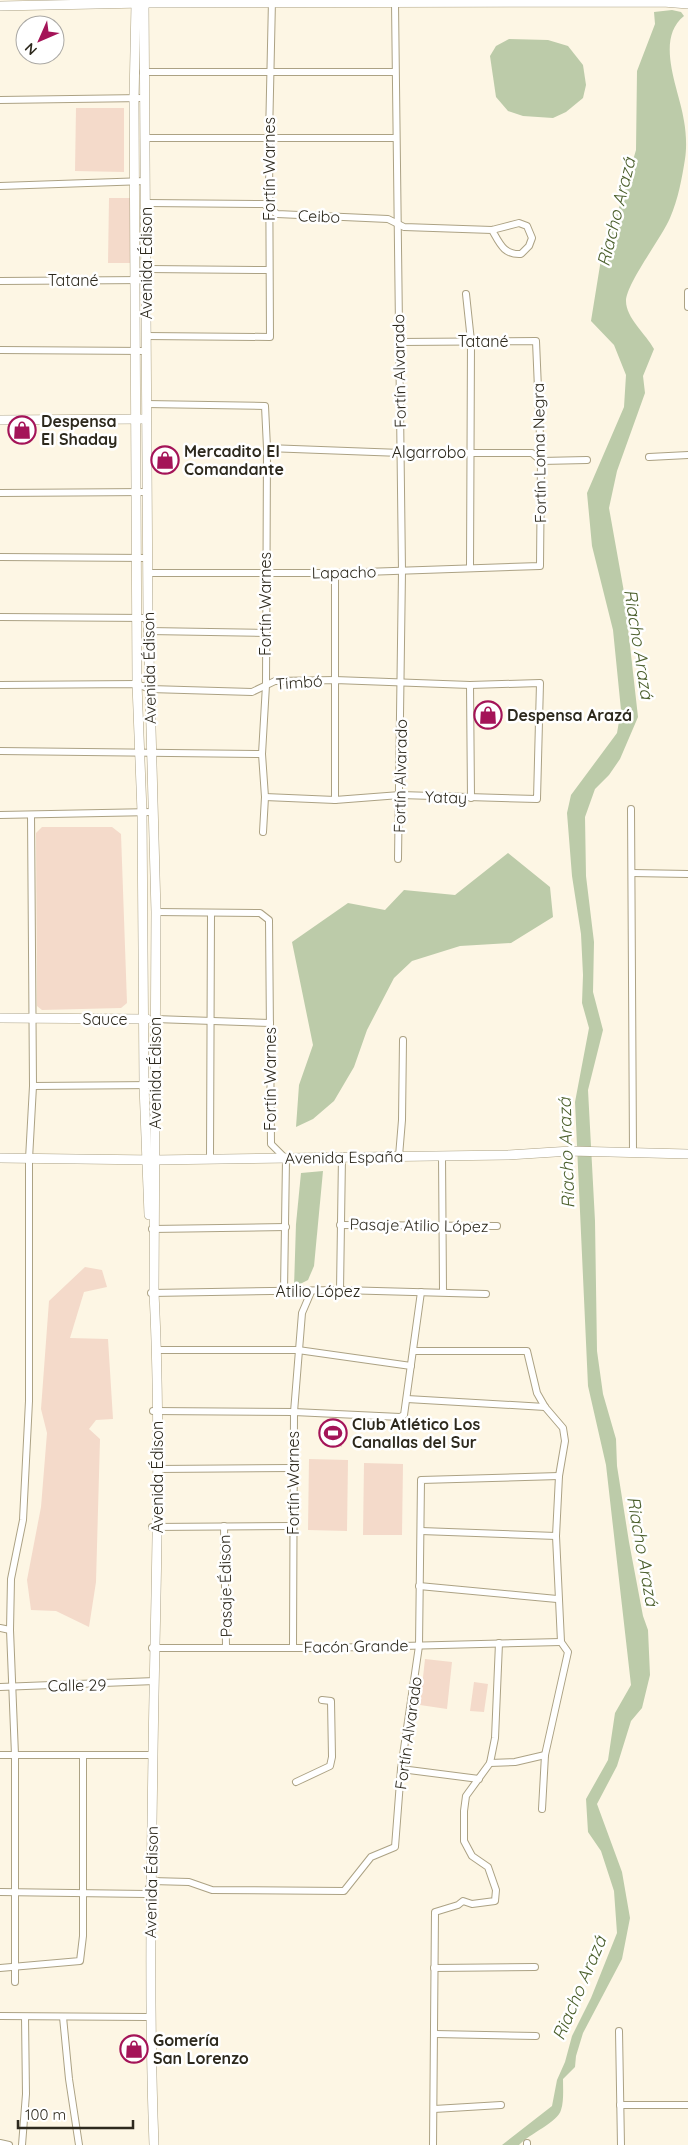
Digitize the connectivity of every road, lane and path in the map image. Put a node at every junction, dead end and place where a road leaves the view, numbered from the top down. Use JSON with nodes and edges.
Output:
{"nodes":[{"id":1,"x":272,"y":1,"type":"edge"},
{"id":2,"x":480,"y":1,"type":"edge"},
{"id":3,"x":554,"y":1,"type":"edge"},
{"id":4,"x":624,"y":1,"type":"edge"},
{"id":5,"x":35,"y":2,"type":"edge"},
{"id":6,"x":395,"y":2,"type":"junction"},
{"id":7,"x":142,"y":3,"type":"edge"},
{"id":8,"x":687,"y":4,"type":"edge"},
{"id":9,"x":0,"y":6,"type":"edge"},
{"id":10,"x":143,"y":72,"type":"junction"},
{"id":11,"x":395,"y":72,"type":"junction"},
{"id":12,"x":269,"y":74,"type":"junction"},
{"id":13,"x":139,"y":98,"type":"junction"},
{"id":14,"x":0,"y":100,"type":"edge"},
{"id":15,"x":269,"y":137,"type":"junction"},
{"id":16,"x":145,"y":138,"type":"junction"},
{"id":17,"x":396,"y":138,"type":"junction"},
{"id":18,"x":146,"y":181,"type":"junction"},
{"id":19,"x":136,"y":182,"type":"junction"},
{"id":20,"x":0,"y":186,"type":"edge"},
{"id":21,"x":147,"y":203,"type":"junction"},
{"id":22,"x":270,"y":209,"type":"junction"},
{"id":23,"x":396,"y":224,"type":"junction"},
{"id":24,"x":492,"y":230,"type":"junction"},
{"id":25,"x":147,"y":269,"type":"junction"},
{"id":26,"x":269,"y":270,"type":"junction"},
{"id":27,"x":136,"y":280,"type":"junction"},
{"id":28,"x":146,"y":280,"type":"junction"},
{"id":29,"x":0,"y":281,"type":"edge"},
{"id":30,"x":688,"y":292,"type":"edge"},
{"id":31,"x":466,"y":294,"type":"dead end"},
{"id":32,"x":688,"y":307,"type":"edge"},
{"id":33,"x":146,"y":336,"type":"junction"},
{"id":34,"x":471,"y":341,"type":"junction"},
{"id":35,"x":536,"y":341,"type":"joint"},
{"id":36,"x":399,"y":342,"type":"junction"},
{"id":37,"x":0,"y":350,"type":"edge"},
{"id":38,"x":136,"y":351,"type":"junction"},
{"id":39,"x":146,"y":351,"type":"junction"},
{"id":40,"x":146,"y":404,"type":"junction"},
{"id":41,"x":142,"y":419,"type":"junction"},
{"id":42,"x":0,"y":420,"type":"edge"},
{"id":43,"x":267,"y":448,"type":"junction"},
{"id":44,"x":471,"y":452,"type":"junction"},
{"id":45,"x":400,"y":453,"type":"junction"},
{"id":46,"x":688,"y":455,"type":"edge"},
{"id":47,"x":649,"y":457,"type":"dead end"},
{"id":48,"x":587,"y":460,"type":"dead end"},
{"id":49,"x":541,"y":461,"type":"junction"},
{"id":50,"x":136,"y":492,"type":"junction"},
{"id":51,"x":148,"y":492,"type":"junction"},
{"id":52,"x":0,"y":493,"type":"edge"},
{"id":53,"x":0,"y":558,"type":"edge"},
{"id":54,"x":136,"y":558,"type":"junction"},
{"id":55,"x":148,"y":558,"type":"junction"},
{"id":56,"x":540,"y":566,"type":"joint"},
{"id":57,"x":470,"y":567,"type":"junction"},
{"id":58,"x":265,"y":572,"type":"junction"},
{"id":59,"x":402,"y":572,"type":"junction"},
{"id":60,"x":149,"y":573,"type":"junction"},
{"id":61,"x":334,"y":573,"type":"junction"},
{"id":62,"x":0,"y":617,"type":"edge"},
{"id":63,"x":137,"y":618,"type":"junction"},
{"id":64,"x":148,"y":618,"type":"junction"},
{"id":65,"x":149,"y":631,"type":"junction"},
{"id":66,"x":266,"y":633,"type":"junction"},
{"id":67,"x":335,"y":680,"type":"junction"},
{"id":68,"x":401,"y":683,"type":"junction"},
{"id":69,"x":137,"y":684,"type":"junction"},
{"id":70,"x":0,"y":685,"type":"edge"},
{"id":71,"x":266,"y":685,"type":"junction"},
{"id":72,"x":470,"y":685,"type":"junction"},
{"id":73,"x":150,"y":689,"type":"junction"},
{"id":74,"x":0,"y":751,"type":"edge"},
{"id":75,"x":140,"y":753,"type":"junction"},
{"id":76,"x":151,"y":753,"type":"junction"},
{"id":77,"x":262,"y":754,"type":"junction"},
{"id":78,"x":400,"y":795,"type":"junction"},
{"id":79,"x":265,"y":798,"type":"junction"},
{"id":80,"x":471,"y":798,"type":"junction"},
{"id":81,"x":537,"y":799,"type":"joint"},
{"id":82,"x":336,"y":800,"type":"junction"},
{"id":83,"x":631,"y":810,"type":"dead end"},
{"id":84,"x":142,"y":812,"type":"junction"},
{"id":85,"x":153,"y":812,"type":"junction"},
{"id":86,"x":0,"y":815,"type":"edge"},
{"id":87,"x":31,"y":815,"type":"junction"},
{"id":88,"x":263,"y":832,"type":"dead end"},
{"id":89,"x":398,"y":859,"type":"dead end"},
{"id":90,"x":632,"y":873,"type":"junction"},
{"id":91,"x":688,"y":874,"type":"edge"},
{"id":92,"x":156,"y":912,"type":"junction"},
{"id":93,"x":211,"y":913,"type":"junction"},
{"id":94,"x":0,"y":1018,"type":"edge"},
{"id":95,"x":33,"y":1018,"type":"junction"},
{"id":96,"x":142,"y":1019,"type":"junction"},
{"id":97,"x":155,"y":1019,"type":"junction"},
{"id":98,"x":212,"y":1022,"type":"junction"},
{"id":99,"x":270,"y":1023,"type":"junction"},
{"id":100,"x":403,"y":1040,"type":"dead end"},
{"id":101,"x":144,"y":1085,"type":"junction"},
{"id":102,"x":154,"y":1085,"type":"junction"},
{"id":103,"x":33,"y":1086,"type":"junction"},
{"id":104,"x":634,"y":1151,"type":"junction"},
{"id":105,"x":688,"y":1154,"type":"edge"},
{"id":106,"x":442,"y":1155,"type":"junction"},
{"id":107,"x":342,"y":1156,"type":"junction"},
{"id":108,"x":399,"y":1156,"type":"junction"},
{"id":109,"x":0,"y":1158,"type":"edge"},
{"id":110,"x":210,"y":1158,"type":"junction"},
{"id":111,"x":29,"y":1159,"type":"junction"},
{"id":112,"x":286,"y":1159,"type":"junction"},
{"id":113,"x":151,"y":1160,"type":"junction"},
{"id":114,"x":340,"y":1224,"type":"junction"},
{"id":115,"x":442,"y":1225,"type":"junction"},
{"id":116,"x":497,"y":1226,"type":"dead end"},
{"id":117,"x":286,"y":1227,"type":"junction"},
{"id":118,"x":153,"y":1229,"type":"junction"},
{"id":119,"x":340,"y":1290,"type":"junction"},
{"id":120,"x":284,"y":1291,"type":"junction"},
{"id":121,"x":443,"y":1291,"type":"junction"},
{"id":122,"x":310,"y":1292,"type":"junction"},
{"id":123,"x":420,"y":1292,"type":"junction"},
{"id":124,"x":152,"y":1293,"type":"junction"},
{"id":125,"x":486,"y":1294,"type":"dead end"},
{"id":126,"x":157,"y":1350,"type":"junction"},
{"id":127,"x":298,"y":1350,"type":"junction"},
{"id":128,"x":413,"y":1351,"type":"junction"},
{"id":129,"x":411,"y":1366,"type":"junction"},
{"id":130,"x":407,"y":1399,"type":"junction"},
{"id":131,"x":545,"y":1407,"type":"junction"},
{"id":132,"x":155,"y":1411,"type":"junction"},
{"id":133,"x":294,"y":1412,"type":"junction"},
{"id":134,"x":292,"y":1468,"type":"junction"},
{"id":135,"x":157,"y":1469,"type":"junction"},
{"id":136,"x":558,"y":1476,"type":"junction"},
{"id":137,"x":224,"y":1526,"type":"junction"},
{"id":138,"x":292,"y":1526,"type":"junction"},
{"id":139,"x":155,"y":1528,"type":"junction"},
{"id":140,"x":421,"y":1530,"type":"junction"},
{"id":141,"x":556,"y":1536,"type":"junction"},
{"id":142,"x":419,"y":1586,"type":"junction"},
{"id":143,"x":558,"y":1599,"type":"junction"},
{"id":144,"x":0,"y":1628,"type":"edge"},
{"id":145,"x":10,"y":1630,"type":"junction"},
{"id":146,"x":561,"y":1642,"type":"junction"},
{"id":147,"x":499,"y":1643,"type":"junction"},
{"id":148,"x":226,"y":1646,"type":"junction"},
{"id":149,"x":418,"y":1646,"type":"junction"},
{"id":150,"x":293,"y":1647,"type":"junction"},
{"id":151,"x":154,"y":1648,"type":"junction"},
{"id":152,"x":152,"y":1682,"type":"junction"},
{"id":153,"x":14,"y":1686,"type":"junction"},
{"id":154,"x":0,"y":1687,"type":"edge"},
{"id":155,"x":322,"y":1700,"type":"dead end"},
{"id":156,"x":0,"y":1755,"type":"edge"},
{"id":157,"x":15,"y":1755,"type":"junction"},
{"id":158,"x":545,"y":1755,"type":"junction"},
{"id":159,"x":83,"y":1756,"type":"junction"},
{"id":160,"x":150,"y":1756,"type":"junction"},
{"id":161,"x":490,"y":1763,"type":"junction"},
{"id":162,"x":402,"y":1769,"type":"junction"},
{"id":163,"x":479,"y":1779,"type":"junction"},
{"id":164,"x":296,"y":1782,"type":"dead end"},
{"id":165,"x":542,"y":1809,"type":"dead end"},
{"id":166,"x":152,"y":1881,"type":"junction"},
{"id":167,"x":0,"y":1892,"type":"edge"},
{"id":168,"x":17,"y":1892,"type":"junction"},
{"id":169,"x":82,"y":1893,"type":"junction"},
{"id":170,"x":146,"y":1894,"type":"junction"},
{"id":171,"x":16,"y":1966,"type":"junction"},
{"id":172,"x":0,"y":1968,"type":"edge"},
{"id":173,"x":434,"y":1968,"type":"junction"},
{"id":174,"x":535,"y":1968,"type":"dead end"},
{"id":175,"x":15,"y":1982,"type":"dead end"},
{"id":176,"x":0,"y":2016,"type":"edge"},
{"id":177,"x":25,"y":2017,"type":"junction"},
{"id":178,"x":63,"y":2017,"type":"junction"},
{"id":179,"x":146,"y":2018,"type":"junction"},
{"id":180,"x":619,"y":2031,"type":"dead end"},
{"id":181,"x":435,"y":2034,"type":"junction"},
{"id":182,"x":536,"y":2036,"type":"dead end"},
{"id":183,"x":502,"y":2105,"type":"dead end"},
{"id":184,"x":620,"y":2105,"type":"junction"},
{"id":185,"x":688,"y":2105,"type":"edge"},
{"id":186,"x":434,"y":2110,"type":"junction"},
{"id":187,"x":0,"y":2143,"type":"edge"},
{"id":188,"x":152,"y":2144,"type":"edge"},
{"id":189,"x":9,"y":2145,"type":"edge"},
{"id":190,"x":22,"y":2145,"type":"edge"},
{"id":191,"x":79,"y":2145,"type":"edge"},
{"id":192,"x":433,"y":2145,"type":"edge"},
{"id":193,"x":621,"y":2145,"type":"edge"}],
"edges":[{"from":1,"to":6,"type":"main road"},
{"from":1,"to":7,"type":"main road"},
{"from":1,"to":12,"type":"street","name":"Fortín Warnes"},
{"from":2,"to":3,"type":"main road"},
{"from":2,"to":6,"type":"main road"},
{"from":3,"to":4,"type":"main road"},
{"from":4,"to":8,"type":"main road"},
{"from":5,"to":7,"type":"main road"},
{"from":5,"to":9,"type":"main road"},
{"from":6,"to":11,"type":"street","name":"Fortín Alvarado"},
{"from":7,"to":10,"type":"main road","name":"Avenida Édison"},
{"from":7,"to":13,"type":"main road","name":"Avenida Édison"},
{"from":10,"to":12,"type":"street"},
{"from":10,"to":13,"type":"main road","name":"Avenida Édison"},
{"from":11,"to":12,"type":"street"},
{"from":11,"to":17,"type":"street","name":"Fortín Alvarado"},
{"from":12,"to":15,"type":"street","name":"Fortín Warnes"},
{"from":13,"to":14,"type":"street"},
{"from":13,"to":16,"type":"main road","name":"Avenida Édison"},
{"from":13,"to":19,"type":"main road","name":"Avenida Édison"},
{"from":15,"to":16,"type":"street"},
{"from":15,"to":17,"type":"street"},
{"from":15,"to":22,"type":"street","name":"Fortín Warnes"},
{"from":16,"to":18,"type":"main road","name":"Avenida Édison"},
{"from":17,"to":23,"type":"street","name":"Fortín Alvarado"},
{"from":18,"to":19,"type":"street"},
{"from":18,"to":21,"type":"main road","name":"Avenida Édison"},
{"from":19,"to":20,"type":"street"},
{"from":19,"to":27,"type":"main road","name":"Avenida Édison"},
{"from":21,"to":22,"type":"street","name":"Ceibo"},
{"from":21,"to":25,"type":"main road","name":"Avenida Édison"},
{"from":22,"to":23,"type":"street","name":"Ceibo"},
{"from":22,"to":26,"type":"street","name":"Fortín Warnes"},
{"from":23,"to":24,"type":"street","name":"Ceibo"},
{"from":23,"to":36,"type":"street","name":"Fortín Alvarado"},
{"from":24,"to":24,"type":"street","name":"Ceibo"},
{"from":25,"to":26,"type":"street"},
{"from":25,"to":28,"type":"main road","name":"Avenida Édison"},
{"from":26,"to":33,"type":"street","name":"Fortín Warnes"},
{"from":27,"to":28,"type":"street","name":"Tatané"},
{"from":27,"to":29,"type":"street","name":"Tatané"},
{"from":27,"to":38,"type":"main road","name":"Avenida Édison"},
{"from":28,"to":33,"type":"main road","name":"Avenida Édison"},
{"from":30,"to":32,"type":"street"},
{"from":31,"to":34,"type":"street"},
{"from":33,"to":39,"type":"main road","name":"Avenida Édison"},
{"from":34,"to":35,"type":"street","name":"Tatané"},
{"from":34,"to":36,"type":"street","name":"Tatané"},
{"from":34,"to":44,"type":"street"},
{"from":35,"to":49,"type":"street","name":"Fortín Loma Negra"},
{"from":36,"to":45,"type":"street","name":"Fortín Alvarado"},
{"from":37,"to":38,"type":"street"},
{"from":38,"to":39,"type":"street"},
{"from":38,"to":41,"type":"main road","name":"Avenida Édison"},
{"from":39,"to":40,"type":"main road","name":"Avenida Édison"},
{"from":40,"to":41,"type":"main road","name":"Avenida Édison"},
{"from":40,"to":43,"type":"street","name":"Fortín Warnes"},
{"from":41,"to":42,"type":"main road"},
{"from":41,"to":50,"type":"main road","name":"Avenida Édison"},
{"from":41,"to":51,"type":"main road","name":"Avenida Édison"},
{"from":43,"to":45,"type":"street","name":"Algarrobo"},
{"from":43,"to":58,"type":"street","name":"Fortín Warnes"},
{"from":44,"to":45,"type":"street","name":"Algarrobo"},
{"from":44,"to":49,"type":"street","name":"Algarrobo"},
{"from":44,"to":57,"type":"street"},
{"from":45,"to":59,"type":"street","name":"Fortín Alvarado"},
{"from":46,"to":47,"type":"street"},
{"from":48,"to":49,"type":"street","name":"Algarrobo"},
{"from":49,"to":56,"type":"street","name":"Fortín Loma Negra"},
{"from":50,"to":51,"type":"street"},
{"from":50,"to":52,"type":"street"},
{"from":50,"to":54,"type":"main road","name":"Avenida Édison"},
{"from":51,"to":55,"type":"main road","name":"Avenida Édison"},
{"from":53,"to":54,"type":"street"},
{"from":54,"to":55,"type":"street"},
{"from":54,"to":63,"type":"main road","name":"Avenida Édison"},
{"from":55,"to":60,"type":"main road","name":"Avenida Édison"},
{"from":56,"to":57,"type":"street","name":"Lapacho"},
{"from":57,"to":59,"type":"street","name":"Lapacho"},
{"from":58,"to":60,"type":"street","name":"Lapacho"},
{"from":58,"to":61,"type":"street","name":"Lapacho"},
{"from":58,"to":66,"type":"street","name":"Fortín Warnes"},
{"from":59,"to":61,"type":"street","name":"Lapacho"},
{"from":59,"to":68,"type":"street","name":"Fortín Alvarado"},
{"from":60,"to":64,"type":"main road","name":"Avenida Édison"},
{"from":61,"to":67,"type":"street"},
{"from":62,"to":63,"type":"street"},
{"from":63,"to":64,"type":"street"},
{"from":63,"to":69,"type":"main road","name":"Avenida Édison"},
{"from":64,"to":65,"type":"main road","name":"Avenida Édison"},
{"from":65,"to":66,"type":"street"},
{"from":65,"to":73,"type":"main road","name":"Avenida Édison"},
{"from":66,"to":71,"type":"street","name":"Fortín Warnes"},
{"from":67,"to":68,"type":"street","name":"Timbó"},
{"from":67,"to":71,"type":"street","name":"Timbó"},
{"from":67,"to":82,"type":"street"},
{"from":68,"to":72,"type":"street","name":"Timbó"},
{"from":68,"to":78,"type":"street","name":"Fortín Alvarado"},
{"from":69,"to":70,"type":"street","name":"Timbó"},
{"from":69,"to":73,"type":"street","name":"Timbó"},
{"from":69,"to":75,"type":"main road","name":"Avenida Édison"},
{"from":71,"to":73,"type":"street","name":"Timbó"},
{"from":71,"to":77,"type":"street","name":"Fortín Warnes"},
{"from":72,"to":80,"type":"street"},
{"from":72,"to":81,"type":"street","name":"Timbó"},
{"from":73,"to":76,"type":"main road","name":"Avenida Édison"},
{"from":74,"to":75,"type":"street"},
{"from":75,"to":76,"type":"street"},
{"from":75,"to":84,"type":"main road","name":"Avenida Édison"},
{"from":76,"to":77,"type":"street"},
{"from":76,"to":85,"type":"main road","name":"Avenida Édison"},
{"from":77,"to":79,"type":"street","name":"Fortín Warnes"},
{"from":78,"to":80,"type":"street","name":"Yatay"},
{"from":78,"to":82,"type":"street","name":"Yatay"},
{"from":78,"to":89,"type":"street","name":"Fortín Alvarado"},
{"from":79,"to":82,"type":"street","name":"Yatay"},
{"from":79,"to":88,"type":"street","name":"Fortín Warnes"},
{"from":80,"to":81,"type":"street","name":"Yatay"},
{"from":83,"to":90,"type":"street"},
{"from":84,"to":85,"type":"street"},
{"from":84,"to":87,"type":"street"},
{"from":84,"to":96,"type":"main road","name":"Avenida Édison"},
{"from":85,"to":92,"type":"main road","name":"Avenida Édison"},
{"from":86,"to":87,"type":"street"},
{"from":87,"to":95,"type":"street"},
{"from":90,"to":91,"type":"street"},
{"from":90,"to":104,"type":"street"},
{"from":92,"to":93,"type":"street"},
{"from":92,"to":97,"type":"main road","name":"Avenida Édison"},
{"from":93,"to":98,"type":"street"},
{"from":93,"to":99,"type":"street","name":"Fortín Warnes"},
{"from":94,"to":95,"type":"main road","name":"Sauce"},
{"from":95,"to":96,"type":"main road","name":"Sauce"},
{"from":95,"to":103,"type":"street"},
{"from":96,"to":97,"type":"main road","name":"Sauce"},
{"from":96,"to":101,"type":"main road","name":"Avenida Édison"},
{"from":97,"to":98,"type":"street","name":"Sauce"},
{"from":97,"to":102,"type":"main road","name":"Avenida Édison"},
{"from":98,"to":99,"type":"street","name":"Sauce"},
{"from":98,"to":110,"type":"street"},
{"from":99,"to":112,"type":"street","name":"Fortín Warnes"},
{"from":100,"to":108,"type":"street"},
{"from":101,"to":102,"type":"street"},
{"from":101,"to":103,"type":"street"},
{"from":101,"to":113,"type":"main road","name":"Avenida Édison"},
{"from":102,"to":113,"type":"main road","name":"Avenida Édison"},
{"from":103,"to":111,"type":"street"},
{"from":104,"to":105,"type":"main road","name":"Avenida España"},
{"from":104,"to":106,"type":"main road","name":"Avenida España"},
{"from":106,"to":108,"type":"main road","name":"Avenida España"},
{"from":106,"to":115,"type":"street"},
{"from":107,"to":108,"type":"main road","name":"Avenida España"},
{"from":107,"to":112,"type":"main road","name":"Avenida España"},
{"from":107,"to":114,"type":"street"},
{"from":109,"to":111,"type":"main road","name":"Avenida España"},
{"from":110,"to":112,"type":"main road","name":"Avenida España"},
{"from":110,"to":113,"type":"main road","name":"Avenida España"},
{"from":111,"to":113,"type":"main road","name":"Avenida España"},
{"from":111,"to":145,"type":"street"},
{"from":112,"to":117,"type":"street"},
{"from":113,"to":118,"type":"main road","name":"Avenida Édison"},
{"from":114,"to":115,"type":"street","name":"Pasaje Atilio López"},
{"from":114,"to":119,"type":"street"},
{"from":115,"to":116,"type":"street","name":"Pasaje Atilio López"},
{"from":115,"to":121,"type":"street"},
{"from":117,"to":118,"type":"street"},
{"from":117,"to":120,"type":"street"},
{"from":118,"to":124,"type":"main road","name":"Avenida Édison"},
{"from":119,"to":122,"type":"street","name":"Atilio López"},
{"from":119,"to":123,"type":"street","name":"Atilio López"},
{"from":120,"to":122,"type":"street","name":"Atilio López"},
{"from":120,"to":124,"type":"street","name":"Atilio López"},
{"from":121,"to":123,"type":"street","name":"Atilio López"},
{"from":121,"to":125,"type":"street","name":"Atilio López"},
{"from":122,"to":127,"type":"street","name":"Fortín Warnes"},
{"from":123,"to":128,"type":"street"},
{"from":124,"to":126,"type":"main road","name":"Avenida Édison"},
{"from":124,"to":132,"type":"main road","name":"Avenida Édison"},
{"from":126,"to":127,"type":"street"},
{"from":126,"to":132,"type":"main road","name":"Avenida Édison"},
{"from":127,"to":129,"type":"street"},
{"from":127,"to":133,"type":"street","name":"Fortín Warnes"},
{"from":128,"to":129,"type":"street"},
{"from":128,"to":131,"type":"street"},
{"from":129,"to":130,"type":"street"},
{"from":130,"to":131,"type":"street"},
{"from":130,"to":133,"type":"street"},
{"from":131,"to":136,"type":"street"},
{"from":132,"to":133,"type":"street"},
{"from":132,"to":135,"type":"main road","name":"Avenida Édison"},
{"from":132,"to":139,"type":"main road","name":"Avenida Édison"},
{"from":133,"to":134,"type":"street","name":"Fortín Warnes"},
{"from":134,"to":135,"type":"street"},
{"from":134,"to":138,"type":"street","name":"Fortín Warnes"},
{"from":135,"to":139,"type":"main road","name":"Avenida Édison"},
{"from":136,"to":140,"type":"street","name":"Fortín Alvarado"},
{"from":136,"to":141,"type":"street"},
{"from":137,"to":138,"type":"street"},
{"from":137,"to":139,"type":"street"},
{"from":137,"to":148,"type":"street","name":"Pasaje Édison"},
{"from":138,"to":150,"type":"street","name":"Fortín Warnes"},
{"from":139,"to":151,"type":"main road","name":"Avenida Édison"},
{"from":140,"to":141,"type":"street"},
{"from":140,"to":142,"type":"street","name":"Fortín Alvarado"},
{"from":141,"to":143,"type":"street"},
{"from":142,"to":143,"type":"street"},
{"from":142,"to":149,"type":"street","name":"Fortín Alvarado"},
{"from":143,"to":146,"type":"street"},
{"from":144,"to":145,"type":"street"},
{"from":145,"to":153,"type":"street"},
{"from":146,"to":147,"type":"street","name":"Facón Grande"},
{"from":146,"to":158,"type":"street"},
{"from":147,"to":149,"type":"street","name":"Facón Grande"},
{"from":147,"to":161,"type":"street"},
{"from":148,"to":150,"type":"street","name":"Facón Grande"},
{"from":148,"to":151,"type":"street","name":"Facón Grande"},
{"from":149,"to":150,"type":"street","name":"Facón Grande"},
{"from":149,"to":162,"type":"street","name":"Fortín Alvarado"},
{"from":151,"to":152,"type":"main road","name":"Avenida Édison"},
{"from":152,"to":153,"type":"street","name":"Calle 29"},
{"from":152,"to":160,"type":"main road","name":"Avenida Édison"},
{"from":153,"to":154,"type":"street","name":"Calle 29"},
{"from":153,"to":157,"type":"street"},
{"from":155,"to":164,"type":"street"},
{"from":156,"to":157,"type":"street"},
{"from":157,"to":159,"type":"street"},
{"from":157,"to":168,"type":"street"},
{"from":158,"to":161,"type":"street"},
{"from":158,"to":165,"type":"street"},
{"from":159,"to":160,"type":"street"},
{"from":159,"to":169,"type":"street"},
{"from":160,"to":166,"type":"main road","name":"Avenida Édison"},
{"from":160,"to":170,"type":"main road","name":"Avenida Édison"},
{"from":161,"to":163,"type":"street"},
{"from":162,"to":163,"type":"street"},
{"from":162,"to":166,"type":"street","name":"Fortín Alvarado"},
{"from":163,"to":173,"type":"street"},
{"from":166,"to":170,"type":"street"},
{"from":166,"to":188,"type":"main road","name":"Avenida Édison"},
{"from":167,"to":168,"type":"street"},
{"from":168,"to":169,"type":"street"},
{"from":168,"to":171,"type":"street"},
{"from":169,"to":170,"type":"street"},
{"from":169,"to":171,"type":"street"},
{"from":170,"to":179,"type":"main road","name":"Avenida Édison"},
{"from":171,"to":172,"type":"street"},
{"from":171,"to":175,"type":"street"},
{"from":173,"to":174,"type":"street"},
{"from":173,"to":181,"type":"street"},
{"from":176,"to":177,"type":"street"},
{"from":177,"to":178,"type":"street"},
{"from":177,"to":190,"type":"street"},
{"from":178,"to":179,"type":"street"},
{"from":178,"to":191,"type":"street"},
{"from":179,"to":188,"type":"main road","name":"Avenida Édison"},
{"from":180,"to":184,"type":"street"},
{"from":181,"to":182,"type":"street"},
{"from":181,"to":186,"type":"street"},
{"from":183,"to":186,"type":"street"},
{"from":184,"to":185,"type":"street"},
{"from":184,"to":193,"type":"street"},
{"from":186,"to":192,"type":"street"},
{"from":187,"to":189,"type":"street"}]}
